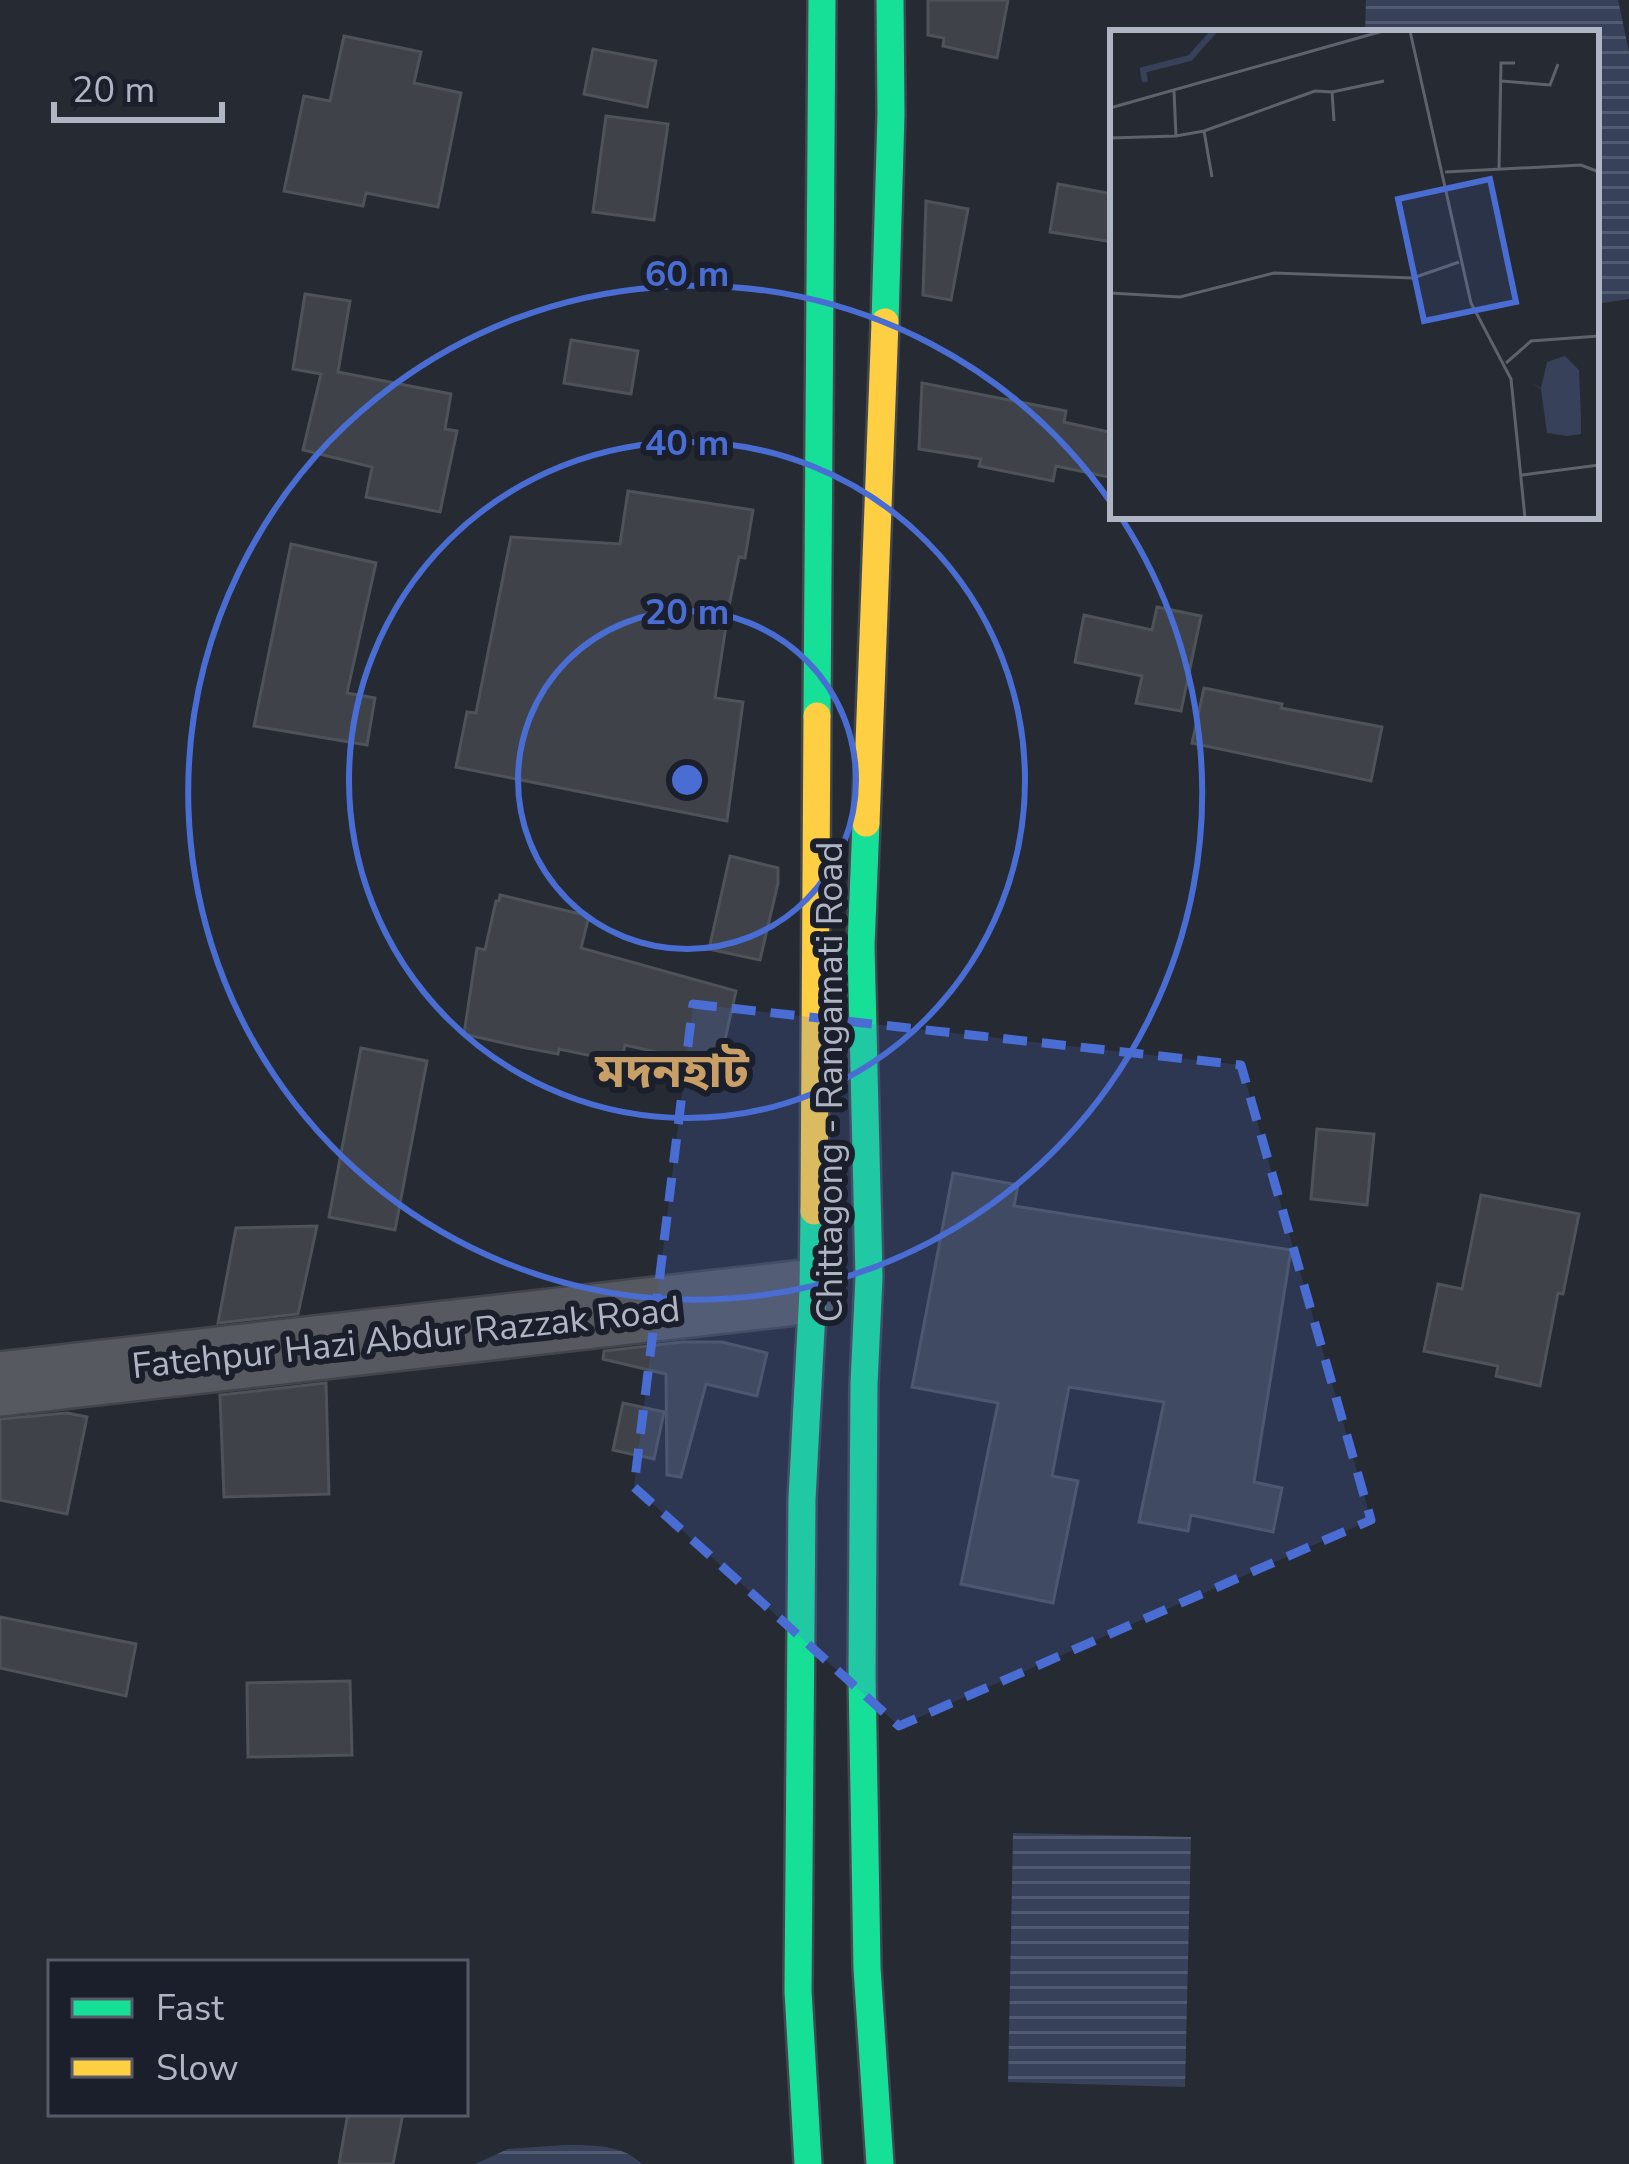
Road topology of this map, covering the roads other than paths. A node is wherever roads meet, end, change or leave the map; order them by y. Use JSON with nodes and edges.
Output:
{"nodes":[{"id":1,"x":822,"y":0,"type":"edge"},
{"id":2,"x":890,"y":0,"type":"edge"},
{"id":3,"x":813,"y":1292,"type":"junction"},
{"id":4,"x":0,"y":1384,"type":"edge"},
{"id":5,"x":808,"y":2164,"type":"edge"},
{"id":6,"x":880,"y":2164,"type":"edge"}],
"edges":[{"from":1,"to":3,"type":"highway","name":"Chittagong - Rangamati Road"},
{"from":2,"to":6,"type":"highway","name":"Chittagong - Rangamati Road"},
{"from":3,"to":4,"type":"street","name":"Fatehpur Hazi Abdur Razzak Road"},
{"from":3,"to":5,"type":"highway","name":"Chittagong - Rangamati Road"}]}
